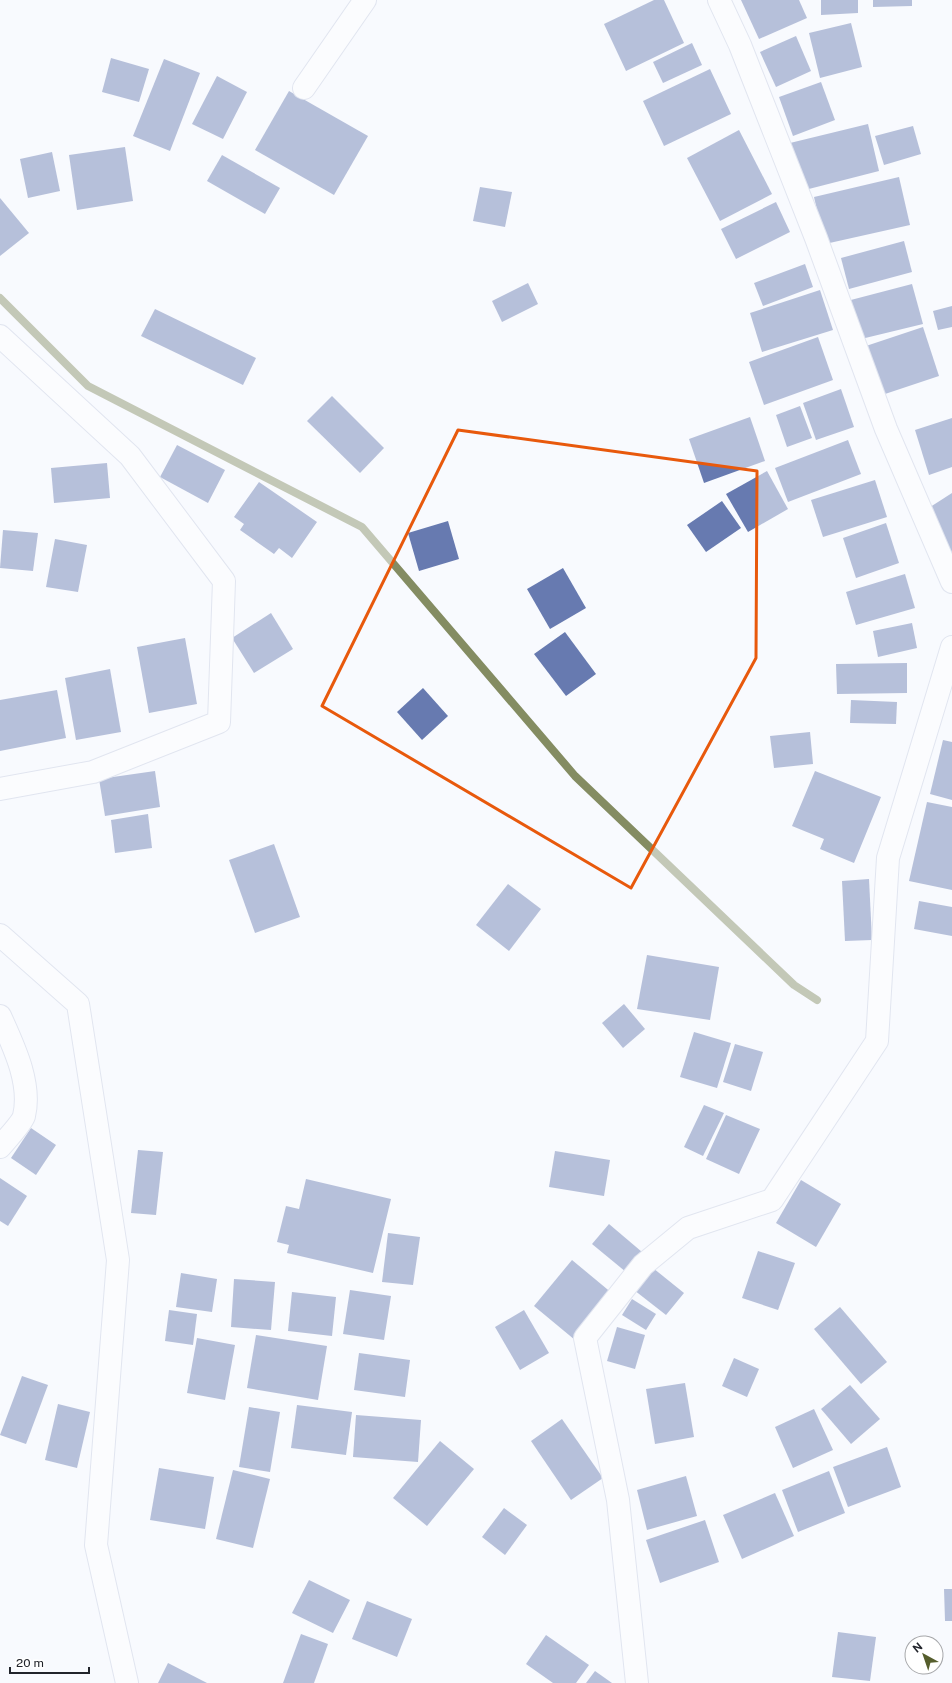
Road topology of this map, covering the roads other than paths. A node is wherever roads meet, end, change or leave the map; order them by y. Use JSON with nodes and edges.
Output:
{"nodes":[{"id":1,"x":365,"y":0,"type":"edge"},
{"id":2,"x":719,"y":0,"type":"edge"},
{"id":3,"x":304,"y":88,"type":"dead end"},
{"id":4,"x":0,"y":336,"type":"edge"},
{"id":5,"x":952,"y":582,"type":"edge"},
{"id":6,"x":952,"y":647,"type":"edge"},
{"id":7,"x":0,"y":789,"type":"edge"},
{"id":8,"x":0,"y":935,"type":"edge"},
{"id":9,"x":0,"y":1016,"type":"edge"},
{"id":10,"x":0,"y":1147,"type":"edge"},
{"id":11,"x":127,"y":1683,"type":"edge"},
{"id":12,"x":637,"y":1683,"type":"edge"}],
"edges":[{"from":1,"to":3,"type":"street"},
{"from":2,"to":5,"type":"street"},
{"from":4,"to":7,"type":"street"},
{"from":6,"to":12,"type":"street"},
{"from":8,"to":11,"type":"street"},
{"from":9,"to":10,"type":"street"}]}
